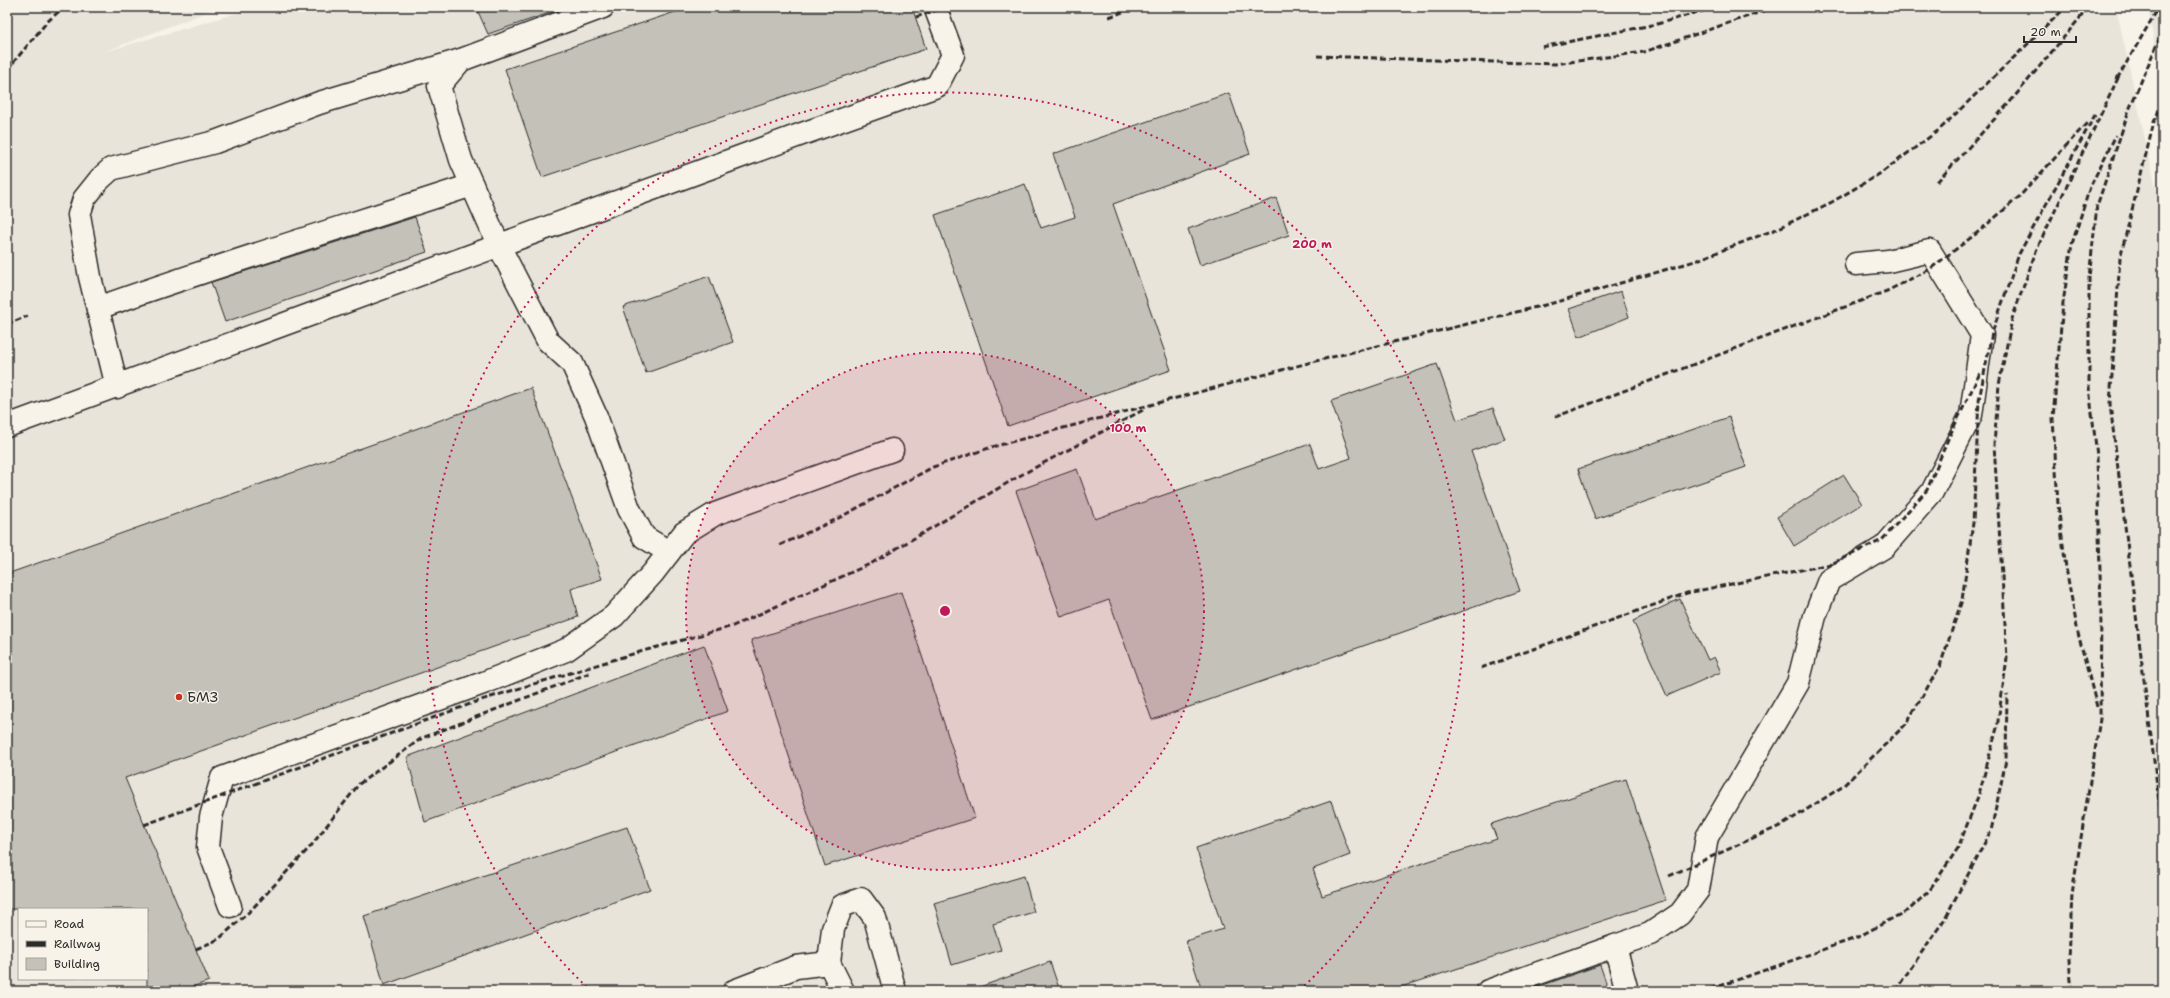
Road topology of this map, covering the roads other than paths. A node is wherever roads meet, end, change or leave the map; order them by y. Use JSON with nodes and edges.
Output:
{"nodes":[{"id":1,"x":603,"y":7,"type":"edge"},
{"id":2,"x":935,"y":7,"type":"edge"},
{"id":3,"x":461,"y":60,"type":"junction"},
{"id":4,"x":472,"y":185,"type":"junction"},
{"id":5,"x":499,"y":246,"type":"junction"},
{"id":6,"x":1856,"y":264,"type":"dead end"},
{"id":7,"x":98,"y":308,"type":"junction"},
{"id":8,"x":117,"y":387,"type":"junction"},
{"id":9,"x":7,"y":426,"type":"edge"},
{"id":10,"x":892,"y":450,"type":"dead end"},
{"id":11,"x":669,"y":552,"type":"junction"},
{"id":12,"x":230,"y":906,"type":"dead end"},
{"id":13,"x":1615,"y":946,"type":"junction"},
{"id":14,"x":829,"y":963,"type":"junction"},
{"id":15,"x":734,"y":991,"type":"edge"},
{"id":16,"x":843,"y":991,"type":"edge"},
{"id":17,"x":896,"y":991,"type":"edge"},
{"id":18,"x":1488,"y":991,"type":"edge"},
{"id":19,"x":1627,"y":991,"type":"edge"}],
"edges":[{"from":1,"to":3,"type":"street"},
{"from":2,"to":5,"type":"street"},
{"from":3,"to":4,"type":"street"},
{"from":3,"to":7,"type":"street"},
{"from":4,"to":5,"type":"street"},
{"from":4,"to":7,"type":"street"},
{"from":5,"to":8,"type":"street"},
{"from":5,"to":11,"type":"street"},
{"from":6,"to":13,"type":"street"},
{"from":7,"to":8,"type":"street"},
{"from":8,"to":9,"type":"street"},
{"from":10,"to":11,"type":"street"},
{"from":11,"to":12,"type":"street"},
{"from":13,"to":18,"type":"street"},
{"from":13,"to":19,"type":"street"},
{"from":14,"to":15,"type":"street"},
{"from":14,"to":16,"type":"street"},
{"from":14,"to":17,"type":"street"}]}
